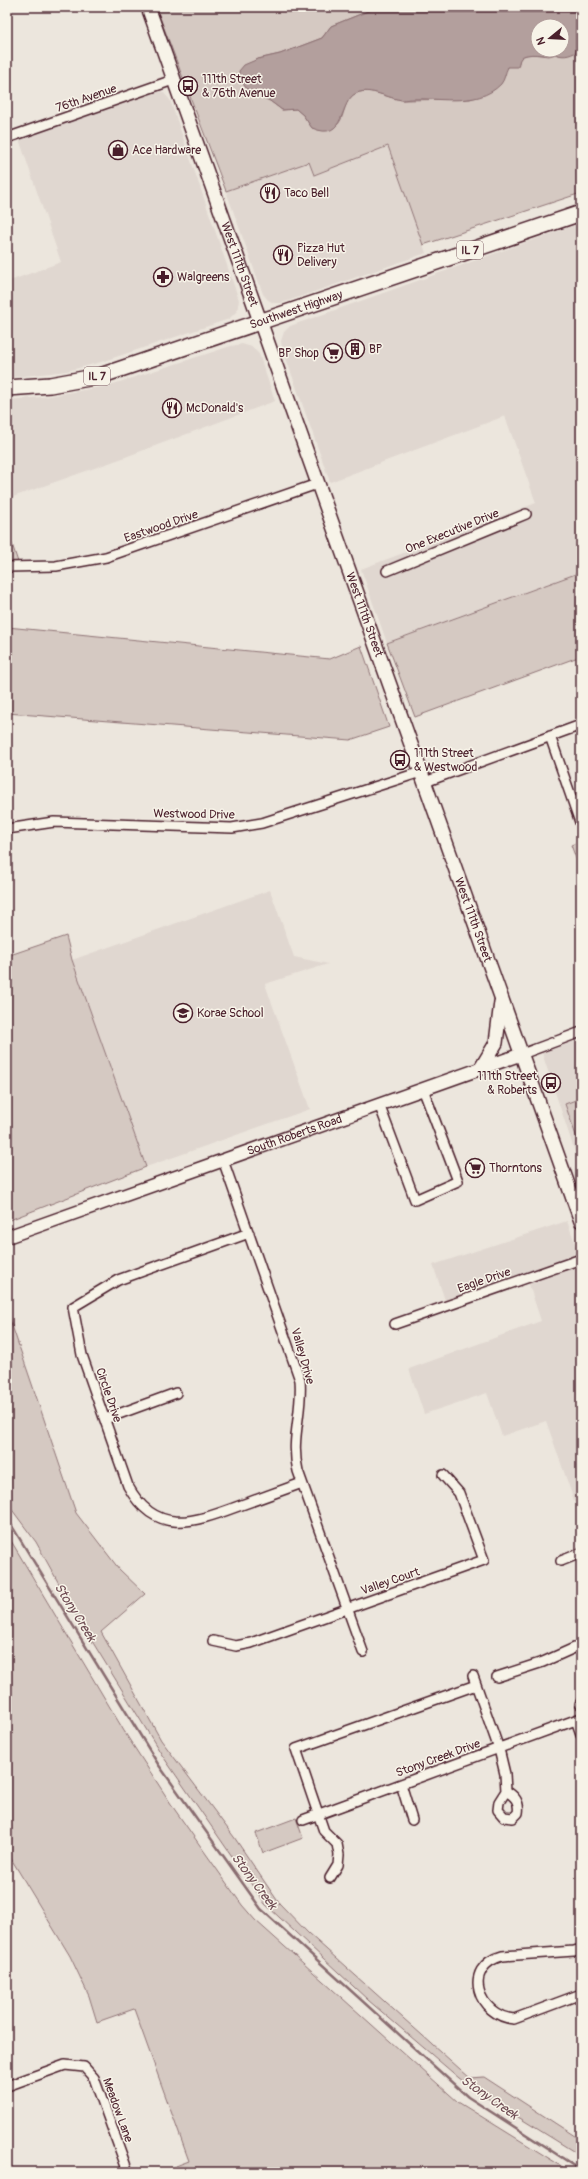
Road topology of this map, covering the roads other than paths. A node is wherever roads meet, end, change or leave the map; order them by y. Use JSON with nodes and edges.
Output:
{"nodes":[{"id":1,"x":148,"y":7,"type":"edge"},
{"id":2,"x":173,"y":80,"type":"junction"},
{"id":3,"x":7,"y":138,"type":"edge"},
{"id":4,"x":581,"y":212,"type":"edge"},
{"id":5,"x":260,"y":322,"type":"junction"},
{"id":6,"x":7,"y":388,"type":"edge"},
{"id":7,"x":317,"y":484,"type":"junction"},
{"id":8,"x":526,"y":514,"type":"dead end"},
{"id":9,"x":7,"y":567,"type":"edge"},
{"id":10,"x":387,"y":571,"type":"dead end"},
{"id":11,"x":581,"y":725,"type":"edge"},
{"id":12,"x":550,"y":736,"type":"junction"},
{"id":13,"x":423,"y":777,"type":"junction"},
{"id":14,"x":581,"y":825,"type":"edge"},
{"id":15,"x":7,"y":829,"type":"edge"},
{"id":16,"x":502,"y":998,"type":"junction"},
{"id":17,"x":581,"y":1032,"type":"edge"},
{"id":18,"x":522,"y":1054,"type":"junction"},
{"id":19,"x":481,"y":1068,"type":"junction"},
{"id":20,"x":423,"y":1089,"type":"junction"},
{"id":21,"x":379,"y":1104,"type":"junction"},
{"id":22,"x":223,"y":1160,"type":"junction"},
{"id":23,"x":581,"y":1221,"type":"edge"},
{"id":24,"x":249,"y":1233,"type":"junction"},
{"id":25,"x":7,"y":1237,"type":"edge"},
{"id":26,"x":581,"y":1259,"type":"edge"},
{"id":27,"x":395,"y":1324,"type":"dead end"},
{"id":28,"x":176,"y":1393,"type":"dead end"},
{"id":29,"x":105,"y":1419,"type":"junction"},
{"id":30,"x":443,"y":1476,"type":"dead end"},
{"id":31,"x":302,"y":1483,"type":"junction"},
{"id":32,"x":581,"y":1553,"type":"edge"},
{"id":33,"x":561,"y":1561,"type":"dead end"},
{"id":34,"x":347,"y":1608,"type":"junction"},
{"id":35,"x":213,"y":1641,"type":"dead end"},
{"id":36,"x":581,"y":1645,"type":"edge"},
{"id":37,"x":364,"y":1652,"type":"dead end"},
{"id":38,"x":497,"y":1678,"type":"dead end"},
{"id":39,"x":578,"y":1719,"type":"edge"},
{"id":40,"x":581,"y":1734,"type":"edge"},
{"id":41,"x":499,"y":1749,"type":"junction"},
{"id":42,"x":401,"y":1784,"type":"junction"},
{"id":43,"x":506,"y":1791,"type":"dead end"},
{"id":44,"x":320,"y":1813,"type":"junction"},
{"id":45,"x":303,"y":1820,"type":"dead end"},
{"id":46,"x":412,"y":1820,"type":"dead end"},
{"id":47,"x":330,"y":1878,"type":"dead end"},
{"id":48,"x":581,"y":1949,"type":"edge"},
{"id":49,"x":581,"y":1994,"type":"edge"},
{"id":50,"x":7,"y":2086,"type":"edge"},
{"id":51,"x":128,"y":2172,"type":"edge"}],
"edges":[{"from":1,"to":2,"type":"main road","name":"West 111th Street"},
{"from":2,"to":3,"type":"street","name":"76th Avenue"},
{"from":2,"to":5,"type":"main road","name":"West 111th Street"},
{"from":4,"to":5,"type":"main road","name":"Southwest Highway","number":"IL 7"},
{"from":5,"to":6,"type":"main road","name":"Southwest Highway","number":"IL 7"},
{"from":5,"to":7,"type":"main road","name":"West 111th Street"},
{"from":7,"to":9,"type":"street","name":"Eastwood Drive"},
{"from":7,"to":13,"type":"main road","name":"West 111th Street"},
{"from":8,"to":10,"type":"street","name":"One Executive Drive"},
{"from":11,"to":12,"type":"street","name":"Westwood Drive"},
{"from":12,"to":13,"type":"street","name":"Westwood Drive"},
{"from":12,"to":14,"type":"street"},
{"from":13,"to":15,"type":"street","name":"Westwood Drive"},
{"from":13,"to":16,"type":"main road","name":"West 111th Street"},
{"from":16,"to":18,"type":"main road","name":"West 111th Street"},
{"from":16,"to":19,"type":"main road"},
{"from":17,"to":18,"type":"street","name":"South Roberts Road"},
{"from":18,"to":19,"type":"street","name":"South Roberts Road"},
{"from":18,"to":23,"type":"main road","name":"West 111th Street"},
{"from":19,"to":20,"type":"street","name":"South Roberts Road"},
{"from":20,"to":21,"type":"street","name":"South Roberts Road"},
{"from":20,"to":21,"type":"street"},
{"from":21,"to":22,"type":"street","name":"South Roberts Road"},
{"from":22,"to":24,"type":"street","name":"Valley Drive"},
{"from":22,"to":25,"type":"street","name":"South Roberts Road"},
{"from":24,"to":29,"type":"street","name":"Circle Drive"},
{"from":24,"to":31,"type":"street","name":"Valley Drive"},
{"from":26,"to":27,"type":"street","name":"Eagle Drive"},
{"from":28,"to":29,"type":"street"},
{"from":29,"to":31,"type":"street","name":"Circle Drive"},
{"from":30,"to":34,"type":"street","name":"Valley Court"},
{"from":31,"to":34,"type":"street","name":"Valley Drive"},
{"from":32,"to":33,"type":"street"},
{"from":34,"to":35,"type":"street","name":"Valley Court"},
{"from":34,"to":37,"type":"street","name":"Valley Drive"},
{"from":36,"to":38,"type":"street"},
{"from":39,"to":40,"type":"street"},
{"from":39,"to":41,"type":"street","name":"Stony Creek Drive"},
{"from":41,"to":42,"type":"street","name":"Stony Creek Drive"},
{"from":41,"to":43,"type":"street"},
{"from":41,"to":44,"type":"street"},
{"from":42,"to":44,"type":"street","name":"Stony Creek Drive"},
{"from":42,"to":46,"type":"street"},
{"from":44,"to":45,"type":"street","name":"Stony Creek Drive"},
{"from":44,"to":47,"type":"street"},
{"from":48,"to":49,"type":"street"},
{"from":50,"to":51,"type":"street","name":"Meadow Lane"}]}
